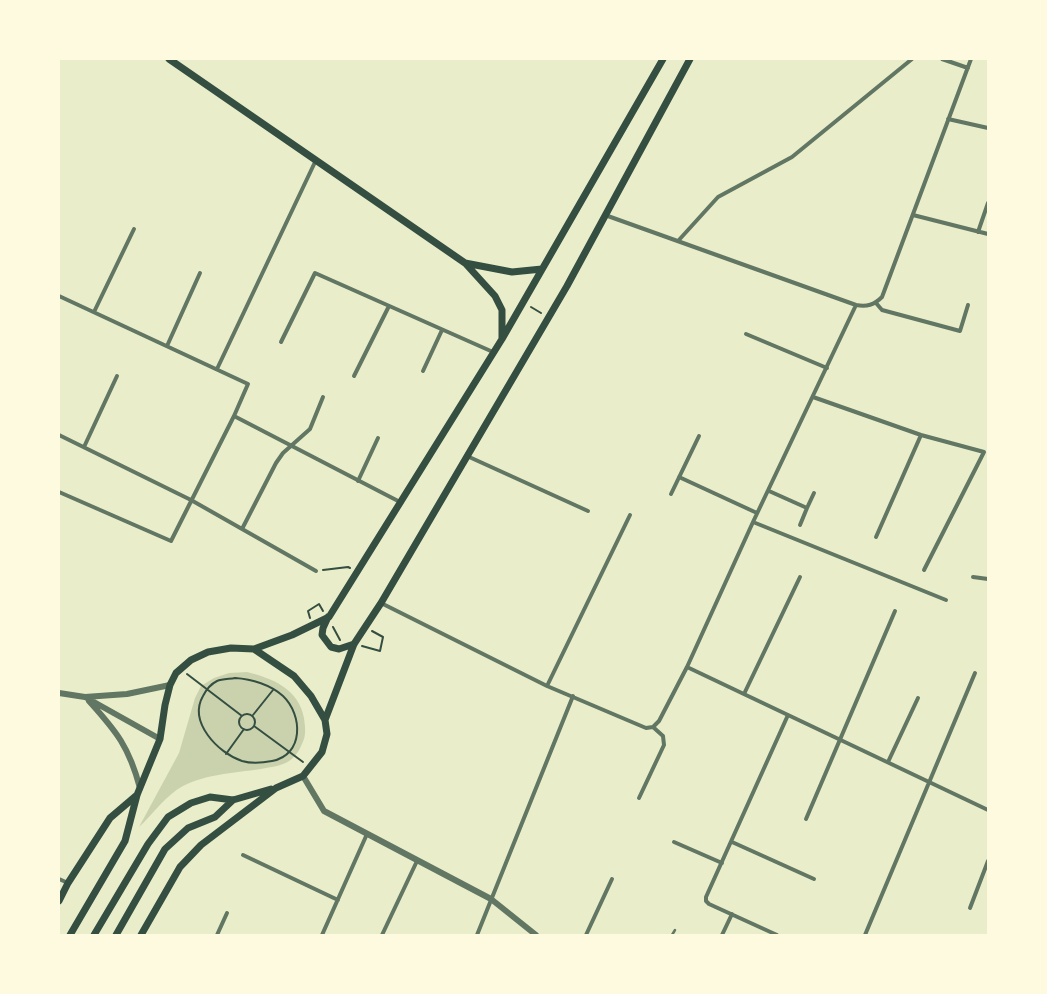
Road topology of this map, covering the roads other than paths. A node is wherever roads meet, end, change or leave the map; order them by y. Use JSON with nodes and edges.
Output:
{"nodes":[{"id":1,"x":169,"y":59,"type":"edge"},
{"id":2,"x":663,"y":59,"type":"edge"},
{"id":3,"x":690,"y":59,"type":"edge"},
{"id":4,"x":912,"y":59,"type":"edge"},
{"id":5,"x":942,"y":59,"type":"edge"},
{"id":6,"x":971,"y":59,"type":"edge"},
{"id":7,"x":968,"y":68,"type":"junction"},
{"id":8,"x":948,"y":119,"type":"junction"},
{"id":9,"x":988,"y":128,"type":"edge"},
{"id":10,"x":316,"y":160,"type":"junction"},
{"id":11,"x":988,"y":203,"type":"edge"},
{"id":12,"x":605,"y":215,"type":"junction"},
{"id":13,"x":913,"y":215,"type":"junction"},
{"id":14,"x":134,"y":229,"type":"dead end"},
{"id":15,"x":978,"y":232,"type":"junction"},
{"id":16,"x":988,"y":234,"type":"edge"},
{"id":17,"x":678,"y":241,"type":"junction"},
{"id":18,"x":465,"y":263,"type":"junction"},
{"id":19,"x":542,"y":269,"type":"junction"},
{"id":20,"x":200,"y":273,"type":"dead end"},
{"id":21,"x":59,"y":296,"type":"edge"},
{"id":22,"x":876,"y":303,"type":"junction"},
{"id":23,"x":856,"y":305,"type":"junction"},
{"id":24,"x":968,"y":305,"type":"dead end"},
{"id":25,"x":389,"y":306,"type":"junction"},
{"id":26,"x":94,"y":312,"type":"junction"},
{"id":27,"x":442,"y":330,"type":"junction"},
{"id":28,"x":746,"y":334,"type":"dead end"},
{"id":29,"x":502,"y":338,"type":"junction"},
{"id":30,"x":281,"y":342,"type":"dead end"},
{"id":31,"x":167,"y":346,"type":"junction"},
{"id":32,"x":493,"y":352,"type":"junction"},
{"id":33,"x":827,"y":368,"type":"junction"},
{"id":34,"x":217,"y":370,"type":"junction"},
{"id":35,"x":423,"y":371,"type":"dead end"},
{"id":36,"x":117,"y":376,"type":"dead end"},
{"id":37,"x":354,"y":376,"type":"dead end"},
{"id":38,"x":813,"y":396,"type":"junction"},
{"id":39,"x":323,"y":397,"type":"dead end"},
{"id":40,"x":234,"y":416,"type":"junction"},
{"id":41,"x":59,"y":435,"type":"edge"},
{"id":42,"x":921,"y":435,"type":"junction"},
{"id":43,"x":699,"y":436,"type":"dead end"},
{"id":44,"x":378,"y":438,"type":"dead end"},
{"id":45,"x":291,"y":446,"type":"junction"},
{"id":46,"x":84,"y":447,"type":"junction"},
{"id":47,"x":467,"y":456,"type":"junction"},
{"id":48,"x":679,"y":477,"type":"junction"},
{"id":49,"x":358,"y":481,"type":"junction"},
{"id":50,"x":769,"y":491,"type":"junction"},
{"id":51,"x":59,"y":492,"type":"edge"},
{"id":52,"x":814,"y":493,"type":"dead end"},
{"id":53,"x":671,"y":494,"type":"dead end"},
{"id":54,"x":191,"y":500,"type":"junction"},
{"id":55,"x":400,"y":502,"type":"junction"},
{"id":56,"x":807,"y":508,"type":"junction"},
{"id":57,"x":588,"y":511,"type":"dead end"},
{"id":58,"x":757,"y":513,"type":"junction"},
{"id":59,"x":630,"y":514,"type":"dead end"},
{"id":60,"x":753,"y":522,"type":"junction"},
{"id":61,"x":800,"y":525,"type":"dead end"},
{"id":62,"x":242,"y":529,"type":"junction"},
{"id":63,"x":876,"y":537,"type":"dead end"},
{"id":64,"x":924,"y":570,"type":"dead end"},
{"id":65,"x":316,"y":571,"type":"road end"},
{"id":66,"x":973,"y":577,"type":"dead end"},
{"id":67,"x":800,"y":578,"type":"dead end"},
{"id":68,"x":988,"y":579,"type":"edge"},
{"id":69,"x":946,"y":600,"type":"dead end"},
{"id":70,"x":381,"y":603,"type":"junction"},
{"id":71,"x":895,"y":611,"type":"dead end"},
{"id":72,"x":328,"y":619,"type":"junction"},
{"id":73,"x":355,"y":645,"type":"junction"},
{"id":74,"x":254,"y":649,"type":"junction"},
{"id":75,"x":687,"y":667,"type":"junction"},
{"id":76,"x":975,"y":673,"type":"dead end"},
{"id":77,"x":170,"y":685,"type":"junction"},
{"id":78,"x":547,"y":686,"type":"junction"},
{"id":79,"x":59,"y":693,"type":"edge"},
{"id":80,"x":744,"y":694,"type":"junction"},
{"id":81,"x":573,"y":696,"type":"junction"},
{"id":82,"x":85,"y":697,"type":"junction"},
{"id":83,"x":918,"y":698,"type":"dead end"},
{"id":84,"x":788,"y":715,"type":"junction"},
{"id":85,"x":325,"y":720,"type":"junction"},
{"id":86,"x":653,"y":727,"type":"junction"},
{"id":87,"x":160,"y":739,"type":"junction"},
{"id":88,"x":839,"y":739,"type":"junction"},
{"id":89,"x":888,"y":762,"type":"junction"},
{"id":90,"x":303,"y":776,"type":"junction"},
{"id":91,"x":928,"y":781,"type":"junction"},
{"id":92,"x":276,"y":788,"type":"junction"},
{"id":93,"x":139,"y":791,"type":"junction"},
{"id":94,"x":639,"y":798,"type":"dead end"},
{"id":95,"x":233,"y":800,"type":"junction"},
{"id":96,"x":988,"y":810,"type":"edge"},
{"id":97,"x":806,"y":819,"type":"dead end"},
{"id":98,"x":367,"y":834,"type":"junction"},
{"id":99,"x":674,"y":842,"type":"dead end"},
{"id":100,"x":732,"y":842,"type":"junction"},
{"id":101,"x":243,"y":855,"type":"dead end"},
{"id":102,"x":417,"y":860,"type":"junction"},
{"id":103,"x":988,"y":861,"type":"edge"},
{"id":104,"x":722,"y":863,"type":"junction"},
{"id":105,"x":59,"y":878,"type":"edge"},
{"id":106,"x":814,"y":879,"type":"dead end"},
{"id":107,"x":612,"y":880,"type":"dead end"},
{"id":108,"x":68,"y":883,"type":"junction"},
{"id":109,"x":491,"y":899,"type":"junction"},
{"id":110,"x":338,"y":900,"type":"junction"},
{"id":111,"x":59,"y":901,"type":"edge"},
{"id":112,"x":970,"y":908,"type":"dead end"},
{"id":113,"x":227,"y":913,"type":"dead end"},
{"id":114,"x":732,"y":914,"type":"junction"},
{"id":115,"x":675,"y":930,"type":"dead end"},
{"id":116,"x":70,"y":935,"type":"edge"},
{"id":117,"x":94,"y":935,"type":"edge"},
{"id":118,"x":116,"y":935,"type":"edge"},
{"id":119,"x":141,"y":935,"type":"edge"},
{"id":120,"x":217,"y":935,"type":"edge"},
{"id":121,"x":322,"y":935,"type":"edge"},
{"id":122,"x":382,"y":935,"type":"edge"},
{"id":123,"x":477,"y":935,"type":"edge"},
{"id":124,"x":536,"y":935,"type":"edge"},
{"id":125,"x":586,"y":935,"type":"edge"},
{"id":126,"x":672,"y":935,"type":"edge"},
{"id":127,"x":722,"y":935,"type":"edge"},
{"id":128,"x":777,"y":935,"type":"edge"},
{"id":129,"x":865,"y":935,"type":"edge"}],
"edges":[{"from":1,"to":10,"type":"main road"},
{"from":2,"to":19,"type":"main road"},
{"from":3,"to":12,"type":"main road"},
{"from":4,"to":17,"type":"street"},
{"from":5,"to":7,"type":"street"},
{"from":6,"to":7,"type":"street"},
{"from":7,"to":8,"type":"street"},
{"from":8,"to":9,"type":"street"},
{"from":8,"to":13,"type":"street"},
{"from":10,"to":18,"type":"main road"},
{"from":10,"to":34,"type":"street"},
{"from":11,"to":15,"type":"street"},
{"from":12,"to":17,"type":"street"},
{"from":12,"to":47,"type":"main road"},
{"from":13,"to":15,"type":"street"},
{"from":13,"to":22,"type":"street"},
{"from":14,"to":26,"type":"street"},
{"from":15,"to":16,"type":"street"},
{"from":17,"to":23,"type":"street"},
{"from":18,"to":19,"type":"main road"},
{"from":18,"to":29,"type":"main road"},
{"from":19,"to":29,"type":"main road"},
{"from":20,"to":31,"type":"street"},
{"from":21,"to":26,"type":"street"},
{"from":22,"to":23,"type":"street"},
{"from":22,"to":24,"type":"street"},
{"from":23,"to":33,"type":"street"},
{"from":25,"to":27,"type":"street"},
{"from":25,"to":30,"type":"street"},
{"from":25,"to":37,"type":"street"},
{"from":26,"to":31,"type":"street"},
{"from":27,"to":32,"type":"street"},
{"from":27,"to":35,"type":"street"},
{"from":28,"to":33,"type":"street"},
{"from":29,"to":32,"type":"main road"},
{"from":31,"to":34,"type":"street"},
{"from":32,"to":55,"type":"main road"},
{"from":33,"to":38,"type":"street"},
{"from":34,"to":40,"type":"street"},
{"from":36,"to":46,"type":"street"},
{"from":38,"to":42,"type":"street"},
{"from":38,"to":50,"type":"street"},
{"from":39,"to":45,"type":"street"},
{"from":40,"to":45,"type":"street"},
{"from":40,"to":54,"type":"street"},
{"from":41,"to":46,"type":"street"},
{"from":42,"to":63,"type":"street"},
{"from":42,"to":64,"type":"street"},
{"from":43,"to":48,"type":"street"},
{"from":44,"to":49,"type":"street"},
{"from":45,"to":49,"type":"street"},
{"from":45,"to":62,"type":"street"},
{"from":46,"to":54,"type":"street"},
{"from":47,"to":57,"type":"street"},
{"from":47,"to":70,"type":"main road"},
{"from":48,"to":53,"type":"street"},
{"from":48,"to":58,"type":"street"},
{"from":49,"to":55,"type":"street"},
{"from":50,"to":56,"type":"street"},
{"from":50,"to":58,"type":"street"},
{"from":51,"to":54,"type":"street"},
{"from":52,"to":56,"type":"street"},
{"from":54,"to":62,"type":"street"},
{"from":55,"to":72,"type":"main road"},
{"from":56,"to":61,"type":"street"},
{"from":58,"to":60,"type":"street"},
{"from":59,"to":78,"type":"street"},
{"from":60,"to":69,"type":"street"},
{"from":60,"to":75,"type":"street"},
{"from":62,"to":65,"type":"street"},
{"from":66,"to":68,"type":"street"},
{"from":67,"to":80,"type":"street"},
{"from":70,"to":73,"type":"main road"},
{"from":70,"to":78,"type":"street"},
{"from":71,"to":88,"type":"street"},
{"from":72,"to":73,"type":"main road"},
{"from":72,"to":74,"type":"main road"},
{"from":73,"to":85,"type":"main road"},
{"from":74,"to":77,"type":"main road"},
{"from":74,"to":85,"type":"main road"},
{"from":75,"to":80,"type":"street"},
{"from":75,"to":86,"type":"street"},
{"from":76,"to":91,"type":"street"},
{"from":77,"to":82,"type":"street"},
{"from":77,"to":87,"type":"main road"},
{"from":78,"to":81,"type":"street"},
{"from":79,"to":82,"type":"street"},
{"from":80,"to":84,"type":"street"},
{"from":81,"to":86,"type":"street"},
{"from":81,"to":109,"type":"street"},
{"from":82,"to":87,"type":"street"},
{"from":82,"to":93,"type":"street"},
{"from":83,"to":89,"type":"street"},
{"from":84,"to":88,"type":"street"},
{"from":84,"to":100,"type":"street"},
{"from":85,"to":90,"type":"main road"},
{"from":86,"to":94,"type":"street"},
{"from":87,"to":93,"type":"main road"},
{"from":88,"to":89,"type":"street"},
{"from":88,"to":97,"type":"street"},
{"from":89,"to":91,"type":"street"},
{"from":90,"to":92,"type":"main road"},
{"from":90,"to":98,"type":"street"},
{"from":91,"to":96,"type":"street"},
{"from":91,"to":129,"type":"street"},
{"from":92,"to":95,"type":"main road"},
{"from":92,"to":119,"type":"main road"},
{"from":93,"to":108,"type":"main road"},
{"from":93,"to":116,"type":"main road"},
{"from":95,"to":117,"type":"main road"},
{"from":95,"to":118,"type":"main road"},
{"from":98,"to":102,"type":"street"},
{"from":98,"to":110,"type":"street"},
{"from":99,"to":104,"type":"street"},
{"from":100,"to":104,"type":"street"},
{"from":100,"to":106,"type":"street"},
{"from":101,"to":110,"type":"street"},
{"from":102,"to":109,"type":"street"},
{"from":102,"to":122,"type":"street"},
{"from":103,"to":112,"type":"street"},
{"from":104,"to":114,"type":"street"},
{"from":105,"to":108,"type":"street"},
{"from":107,"to":125,"type":"street"},
{"from":108,"to":111,"type":"main road"},
{"from":109,"to":123,"type":"street"},
{"from":109,"to":124,"type":"street"},
{"from":110,"to":121,"type":"street"},
{"from":113,"to":120,"type":"street"},
{"from":114,"to":127,"type":"street"},
{"from":114,"to":128,"type":"street"},
{"from":115,"to":126,"type":"lane"}]}
